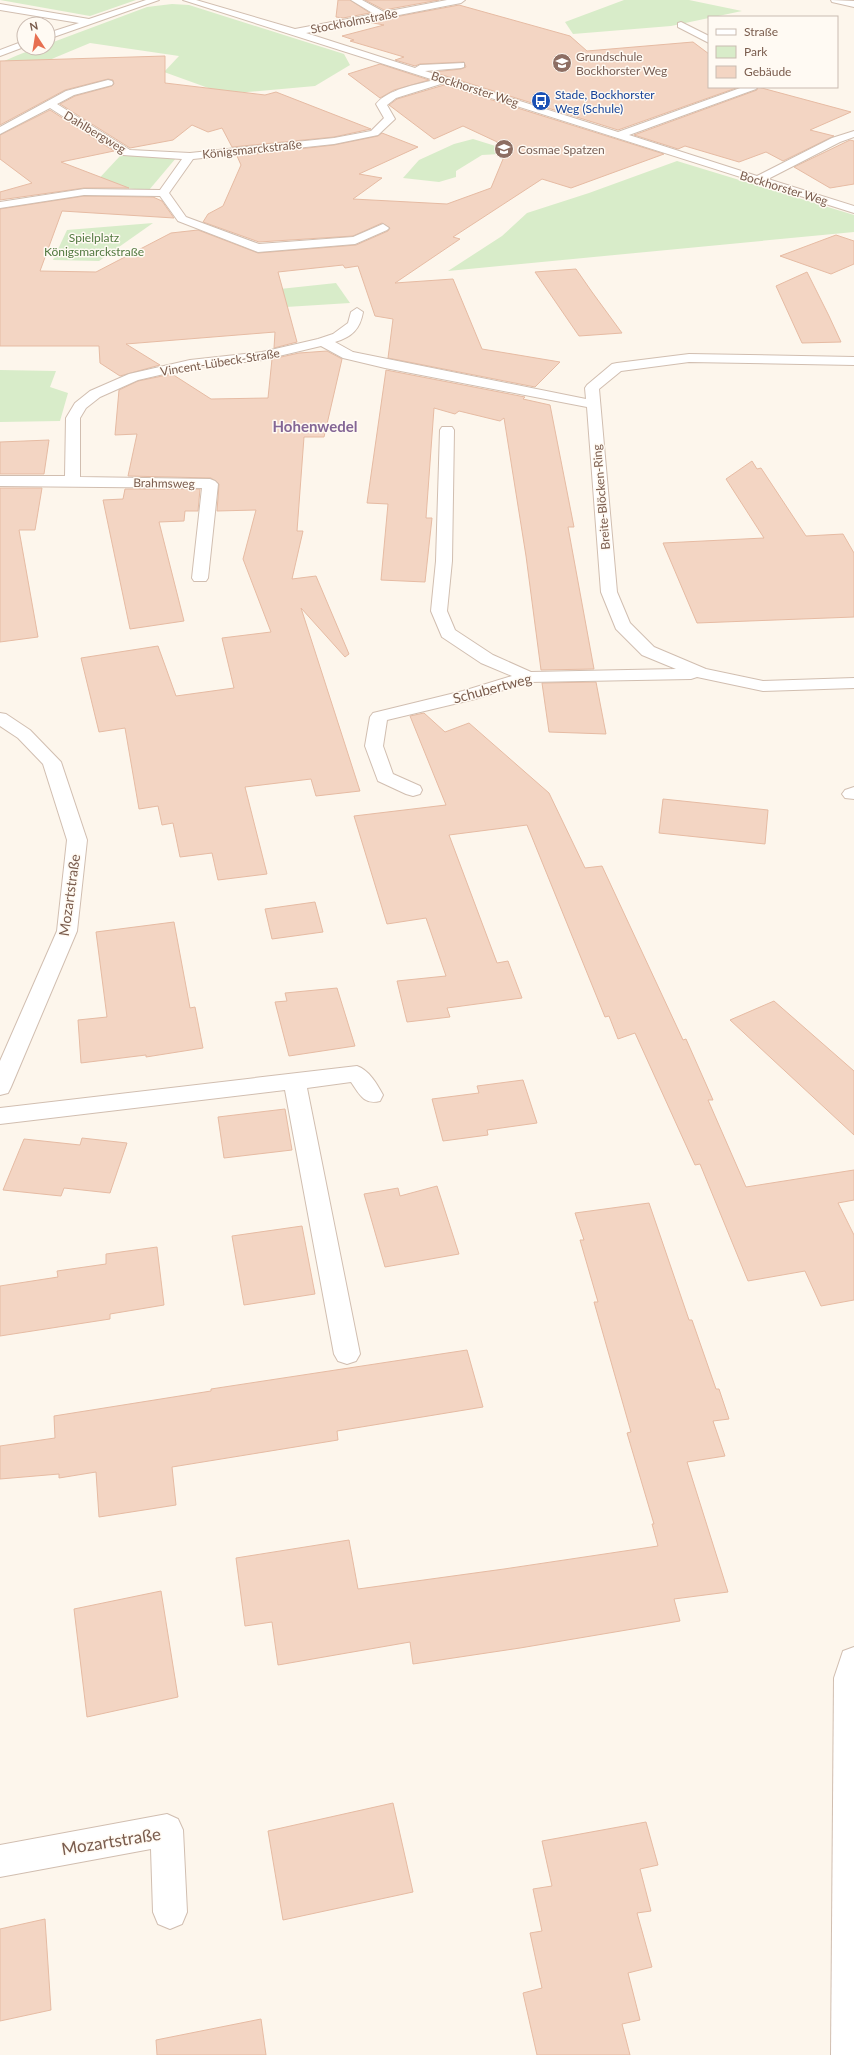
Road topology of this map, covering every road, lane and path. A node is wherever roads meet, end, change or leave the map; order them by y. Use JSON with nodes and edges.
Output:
{"nodes":[{"id":1,"x":155,"y":0,"type":"edge"},
{"id":2,"x":187,"y":0,"type":"edge"},
{"id":3,"x":355,"y":0,"type":"edge"},
{"id":4,"x":461,"y":0,"type":"edge"},
{"id":5,"x":835,"y":0,"type":"edge"},
{"id":6,"x":854,"y":4,"type":"edge"},
{"id":7,"x":0,"y":7,"type":"edge"},
{"id":8,"x":382,"y":15,"type":"junction"},
{"id":9,"x":89,"y":21,"type":"junction"},
{"id":10,"x":681,"y":24,"type":"dead end"},
{"id":11,"x":295,"y":32,"type":"junction"},
{"id":12,"x":56,"y":33,"type":"edge"},
{"id":13,"x":708,"y":39,"type":"edge"},
{"id":14,"x":16,"y":47,"type":"edge"},
{"id":15,"x":0,"y":52,"type":"edge"},
{"id":16,"x":461,"y":65,"type":"dead end"},
{"id":17,"x":409,"y":69,"type":"junction"},
{"id":18,"x":444,"y":80,"type":"junction"},
{"id":19,"x":108,"y":83,"type":"dead end"},
{"id":20,"x":749,"y":88,"type":"edge"},
{"id":21,"x":50,"y":104,"type":"junction"},
{"id":22,"x":0,"y":131,"type":"edge"},
{"id":23,"x":854,"y":134,"type":"edge"},
{"id":24,"x":619,"y":135,"type":"junction"},
{"id":25,"x":190,"y":156,"type":"junction"},
{"id":26,"x":757,"y":180,"type":"junction"},
{"id":27,"x":163,"y":193,"type":"junction"},
{"id":28,"x":0,"y":205,"type":"edge"},
{"id":29,"x":854,"y":210,"type":"edge"},
{"id":30,"x":383,"y":228,"type":"dead end"},
{"id":31,"x":357,"y":312,"type":"dead end"},
{"id":32,"x":322,"y":342,"type":"junction"},
{"id":33,"x":854,"y":361,"type":"edge"},
{"id":34,"x":592,"y":404,"type":"junction"},
{"id":35,"x":448,"y":430,"type":"dead end"},
{"id":36,"x":0,"y":481,"type":"edge"},
{"id":37,"x":72,"y":481,"type":"junction"},
{"id":38,"x":200,"y":578,"type":"dead end"},
{"id":39,"x":701,"y":673,"type":"junction"},
{"id":40,"x":528,"y":677,"type":"junction"},
{"id":41,"x":854,"y":683,"type":"edge"},
{"id":42,"x":0,"y":718,"type":"edge"},
{"id":43,"x":413,"y":790,"type":"dead end"},
{"id":44,"x":294,"y":1080,"type":"junction"},
{"id":45,"x":0,"y":1087,"type":"edge"},
{"id":46,"x":372,"y":1095,"type":"dead end"},
{"id":47,"x":0,"y":1116,"type":"edge"},
{"id":48,"x":347,"y":1354,"type":"dead end"},
{"id":49,"x":854,"y":1661,"type":"edge"},
{"id":50,"x":0,"y":1861,"type":"edge"},
{"id":51,"x":170,"y":1912,"type":"dead end"},
{"id":52,"x":849,"y":2055,"type":"edge"}],
"edges":[{"from":1,"to":9,"type":"street"},
{"from":2,"to":11,"type":"street","name":"Bockhorster Weg"},
{"from":3,"to":8,"type":"street"},
{"from":4,"to":8,"type":"street","name":"Stockholmstraße"},
{"from":5,"to":6,"type":"street"},
{"from":7,"to":9,"type":"street"},
{"from":8,"to":11,"type":"street","name":"Stockholmstraße"},
{"from":9,"to":12,"type":"street"},
{"from":10,"to":13,"type":"street"},
{"from":11,"to":17,"type":"street","name":"Bockhorster Weg"},
{"from":14,"to":15,"type":"street"},
{"from":16,"to":17,"type":"street"},
{"from":17,"to":18,"type":"street","name":"Bockhorster Weg"},
{"from":18,"to":24,"type":"street","name":"Bockhorster Weg"},
{"from":18,"to":25,"type":"street","name":"Königsmarckstraße"},
{"from":19,"to":21,"type":"street","name":"Dahlbergweg"},
{"from":20,"to":24,"type":"street"},
{"from":21,"to":22,"type":"street","name":"Dahlbergweg"},
{"from":21,"to":25,"type":"street","name":"Dahlbergweg"},
{"from":23,"to":26,"type":"street"},
{"from":24,"to":26,"type":"street","name":"Bockhorster Weg"},
{"from":25,"to":27,"type":"street","name":"Königsmarckstraße"},
{"from":26,"to":29,"type":"street","name":"Bockhorster Weg"},
{"from":27,"to":28,"type":"street"},
{"from":27,"to":30,"type":"street"},
{"from":31,"to":32,"type":"street","name":"Vincent-Lübeck-Straße"},
{"from":32,"to":34,"type":"street"},
{"from":32,"to":37,"type":"street","name":"Vincent-Lübeck-Straße"},
{"from":33,"to":34,"type":"street","name":"Breite-Blöcken-Ring"},
{"from":34,"to":39,"type":"street","name":"Breite-Blöcken-Ring"},
{"from":35,"to":40,"type":"street"},
{"from":36,"to":37,"type":"street"},
{"from":37,"to":38,"type":"street","name":"Brahmsweg"},
{"from":39,"to":40,"type":"street","name":"Schubertweg"},
{"from":39,"to":41,"type":"street","name":"Breite-Blöcken-Ring"},
{"from":40,"to":43,"type":"street","name":"Schubertweg"},
{"from":42,"to":45,"type":"street","name":"Mozartstraße"},
{"from":44,"to":46,"type":"street"},
{"from":44,"to":47,"type":"street"},
{"from":44,"to":48,"type":"street"},
{"from":49,"to":52,"type":"street"},
{"from":50,"to":51,"type":"street","name":"Mozartstraße"}]}
